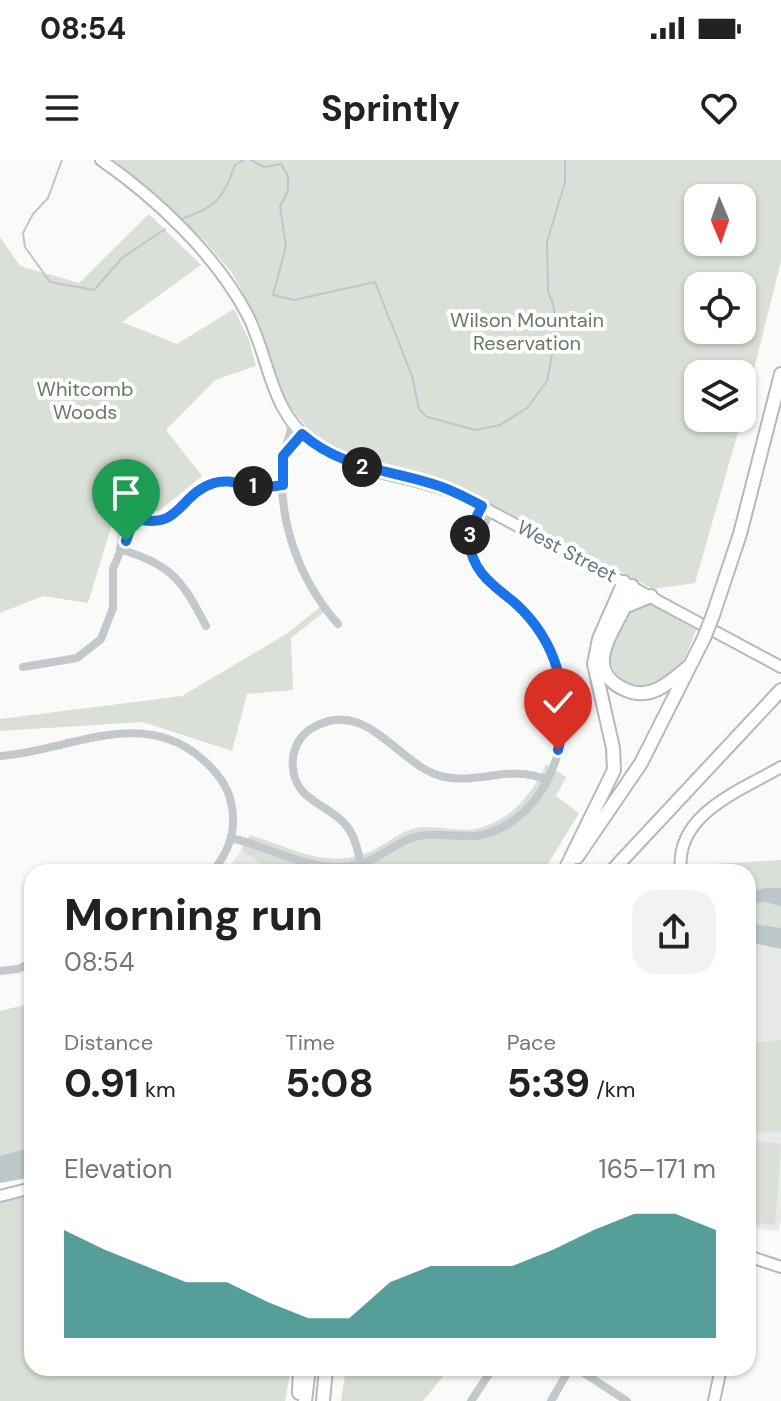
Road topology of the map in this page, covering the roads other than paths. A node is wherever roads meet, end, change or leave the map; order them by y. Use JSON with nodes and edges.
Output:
{"nodes":[{"id":1,"x":101,"y":160,"type":"edge"},
{"id":2,"x":781,"y":374,"type":"edge"},
{"id":3,"x":288,"y":418,"type":"junction"},
{"id":4,"x":302,"y":434,"type":"junction"},
{"id":5,"x":283,"y":456,"type":"junction"},
{"id":6,"x":283,"y":485,"type":"junction"},
{"id":7,"x":486,"y":508,"type":"junction"},
{"id":8,"x":120,"y":549,"type":"junction"},
{"id":9,"x":628,"y":584,"type":"junction"},
{"id":10,"x":651,"y":596,"type":"junction"},
{"id":11,"x":629,"y":605,"type":"junction"},
{"id":12,"x":338,"y":624,"type":"dead end"},
{"id":13,"x":206,"y":626,"type":"dead end"},
{"id":14,"x":693,"y":663,"type":"junction"},
{"id":15,"x":23,"y":667,"type":"dead end"},
{"id":16,"x":781,"y":667,"type":"edge"},
{"id":17,"x":781,"y":690,"type":"edge"},
{"id":18,"x":0,"y":756,"type":"edge"},
{"id":19,"x":781,"y":767,"type":"edge"},
{"id":20,"x":547,"y":780,"type":"junction"},
{"id":21,"x":231,"y":838,"type":"junction"},
{"id":22,"x":361,"y":863,"type":"junction"},
{"id":23,"x":216,"y":864,"type":"edge"},
{"id":24,"x":312,"y":864,"type":"edge"},
{"id":25,"x":347,"y":864,"type":"edge"},
{"id":26,"x":569,"y":864,"type":"edge"},
{"id":27,"x":571,"y":864,"type":"edge"},
{"id":28,"x":618,"y":864,"type":"edge"},
{"id":29,"x":682,"y":864,"type":"edge"},
{"id":30,"x":24,"y":965,"type":"edge"},
{"id":31,"x":0,"y":971,"type":"edge"},
{"id":32,"x":24,"y":1190,"type":"edge"},
{"id":33,"x":0,"y":1196,"type":"edge"},
{"id":34,"x":756,"y":1259,"type":"edge"},
{"id":35,"x":781,"y":1267,"type":"edge"},
{"id":36,"x":300,"y":1376,"type":"edge"},
{"id":37,"x":308,"y":1376,"type":"edge"},
{"id":38,"x":325,"y":1376,"type":"edge"},
{"id":39,"x":488,"y":1376,"type":"edge"},
{"id":40,"x":565,"y":1376,"type":"edge"},
{"id":41,"x":588,"y":1376,"type":"edge"},
{"id":42,"x":719,"y":1376,"type":"edge"},
{"id":43,"x":299,"y":1401,"type":"edge"},
{"id":44,"x":305,"y":1401,"type":"edge"},
{"id":45,"x":323,"y":1401,"type":"edge"},
{"id":46,"x":471,"y":1401,"type":"edge"},
{"id":47,"x":551,"y":1401,"type":"edge"},
{"id":48,"x":627,"y":1401,"type":"edge"},
{"id":49,"x":714,"y":1401,"type":"edge"}],
"edges":[{"from":1,"to":3,"type":"main road","name":"West Street"},
{"from":2,"to":14,"type":"highway","bridge":true},
{"from":3,"to":4,"type":"main road","name":"West Street"},
{"from":3,"to":5,"type":"street"},
{"from":4,"to":5,"type":"street"},
{"from":4,"to":7,"type":"main road","name":"West Street"},
{"from":5,"to":6,"type":"street"},
{"from":6,"to":8,"type":"street"},
{"from":6,"to":12,"type":"street"},
{"from":7,"to":9,"type":"main road","name":"West Street"},
{"from":7,"to":20,"type":"street"},
{"from":8,"to":13,"type":"street"},
{"from":8,"to":15,"type":"street"},
{"from":9,"to":10,"type":"main road","name":"West Street"},
{"from":9,"to":11,"type":"highway"},
{"from":9,"to":26,"type":"highway"},
{"from":10,"to":11,"type":"highway"},
{"from":10,"to":16,"type":"main road","name":"West Street"},
{"from":11,"to":14,"type":"highway"},
{"from":14,"to":27,"type":"highway"},
{"from":17,"to":28,"type":"highway"},
{"from":18,"to":21,"type":"street"},
{"from":19,"to":29,"type":"main road"},
{"from":20,"to":22,"type":"street"},
{"from":20,"to":22,"type":"street"},
{"from":21,"to":23,"type":"street"},
{"from":21,"to":24,"type":"street"},
{"from":22,"to":25,"type":"street"},
{"from":30,"to":31,"type":"street"},
{"from":32,"to":33,"type":"main road"},
{"from":34,"to":35,"type":"main road"},
{"from":36,"to":43,"type":"highway"},
{"from":37,"to":44,"type":"highway"},
{"from":38,"to":45,"type":"highway"},
{"from":39,"to":46,"type":"street"},
{"from":40,"to":47,"type":"street"},
{"from":41,"to":48,"type":"street"},
{"from":42,"to":49,"type":"main road"}]}
